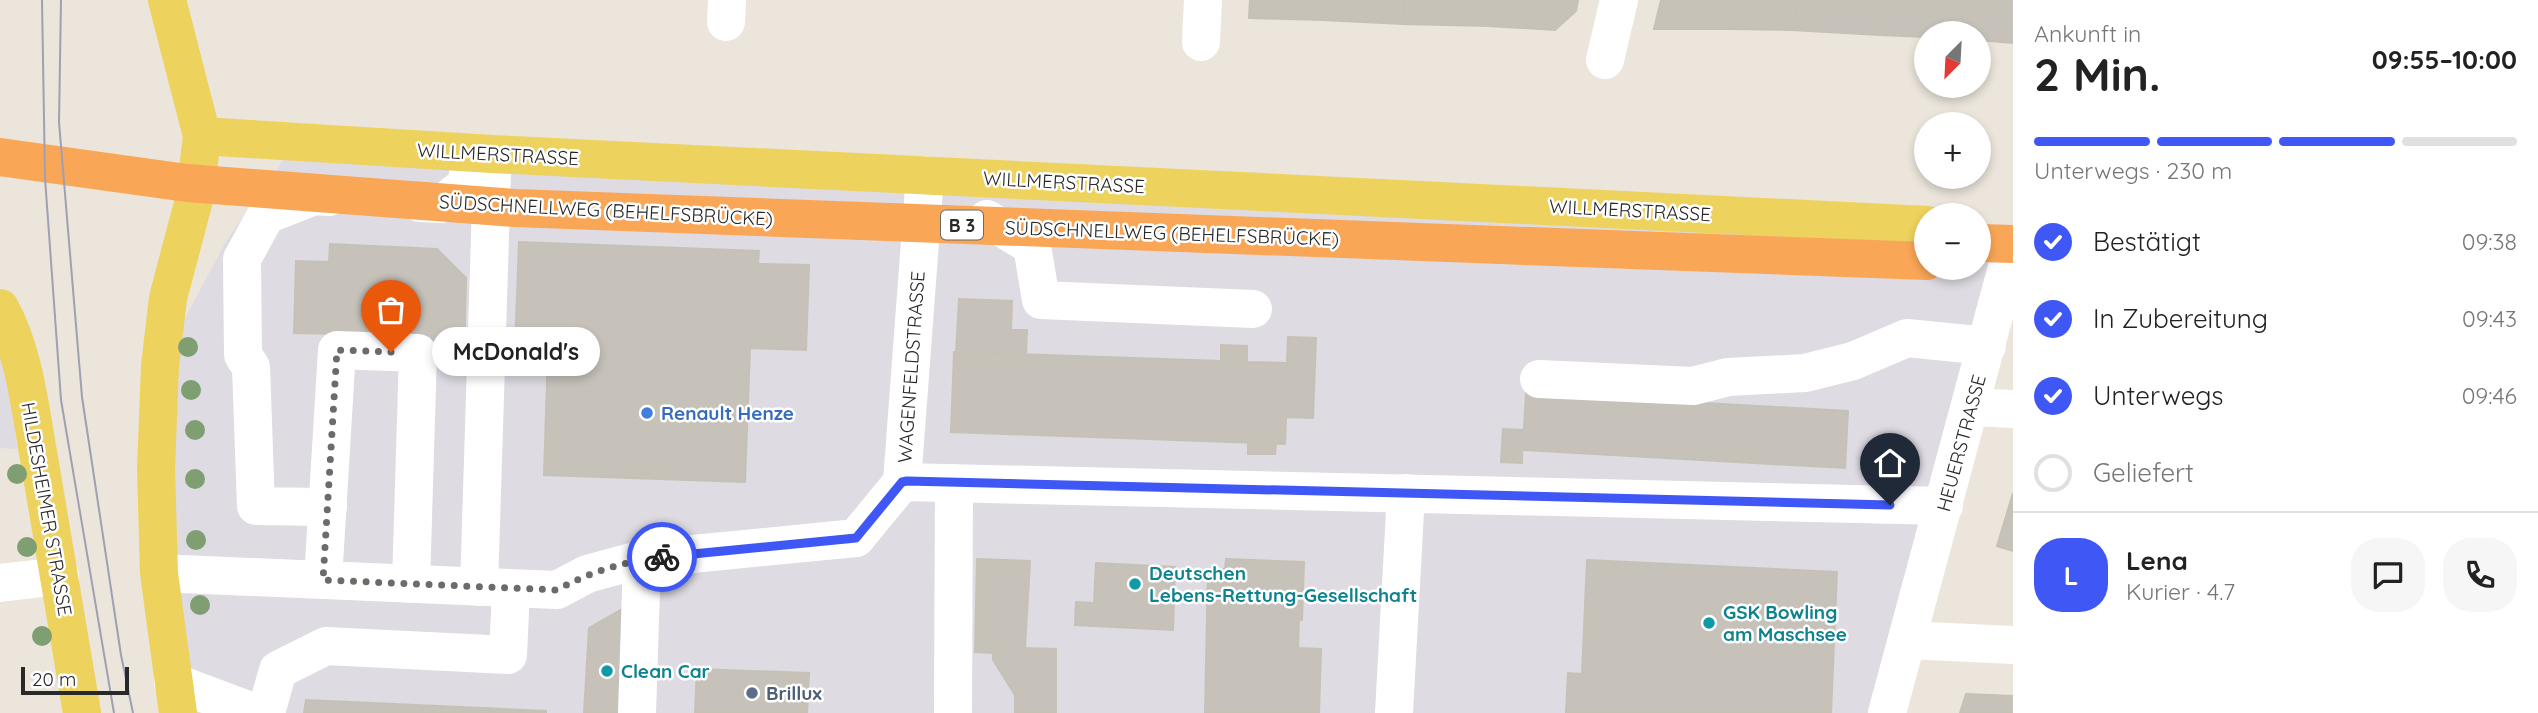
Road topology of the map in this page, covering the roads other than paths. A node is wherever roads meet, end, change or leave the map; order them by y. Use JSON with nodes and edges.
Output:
{"nodes":[{"id":1,"x":167,"y":0,"type":"edge"},
{"id":2,"x":1203,"y":0,"type":"edge"},
{"id":3,"x":1619,"y":0,"type":"edge"},
{"id":4,"x":1201,"y":41,"type":"dead end"},
{"id":5,"x":1605,"y":60,"type":"dead end"},
{"id":6,"x":0,"y":135,"type":"edge"},
{"id":7,"x":202,"y":136,"type":"junction"},
{"id":8,"x":481,"y":153,"type":"junction"},
{"id":9,"x":0,"y":157,"type":"edge"},
{"id":10,"x":923,"y":193,"type":"junction"},
{"id":11,"x":1914,"y":225,"type":"edge"},
{"id":12,"x":1991,"y":228,"type":"edge"},
{"id":13,"x":2013,"y":229,"type":"edge"},
{"id":14,"x":1914,"y":239,"type":"edge"},
{"id":15,"x":1991,"y":243,"type":"edge"},
{"id":16,"x":2013,"y":244,"type":"edge"},
{"id":17,"x":1914,"y":261,"type":"edge"},
{"id":18,"x":1991,"y":264,"type":"edge"},
{"id":19,"x":2013,"y":265,"type":"edge"},
{"id":20,"x":0,"y":308,"type":"edge"},
{"id":21,"x":1253,"y":309,"type":"dead end"},
{"id":22,"x":1987,"y":346,"type":"junction"},
{"id":23,"x":1539,"y":379,"type":"dead end"},
{"id":24,"x":1971,"y":407,"type":"junction"},
{"id":25,"x":2013,"y":409,"type":"edge"},
{"id":26,"x":902,"y":482,"type":"junction"},
{"id":27,"x":954,"y":483,"type":"junction"},
{"id":28,"x":1406,"y":493,"type":"junction"},
{"id":29,"x":1944,"y":506,"type":"junction"},
{"id":30,"x":328,"y":507,"type":"junction"},
{"id":31,"x":642,"y":559,"type":"junction"},
{"id":32,"x":159,"y":573,"type":"junction"},
{"id":33,"x":60,"y":576,"type":"junction"},
{"id":34,"x":323,"y":580,"type":"junction"},
{"id":35,"x":0,"y":583,"type":"edge"},
{"id":36,"x":411,"y":584,"type":"junction"},
{"id":37,"x":495,"y":588,"type":"junction"},
{"id":38,"x":1907,"y":640,"type":"junction"},
{"id":39,"x":2013,"y":645,"type":"edge"},
{"id":40,"x":175,"y":697,"type":"edge"},
{"id":41,"x":82,"y":713,"type":"edge"},
{"id":42,"x":256,"y":713,"type":"edge"},
{"id":43,"x":266,"y":713,"type":"edge"},
{"id":44,"x":637,"y":713,"type":"edge"},
{"id":45,"x":953,"y":713,"type":"edge"},
{"id":46,"x":1394,"y":713,"type":"edge"},
{"id":47,"x":1888,"y":713,"type":"edge"}],
"edges":[{"from":1,"to":7,"type":"main road"},
{"from":2,"to":4,"type":"street"},
{"from":3,"to":5,"type":"street"},
{"from":6,"to":14,"type":"highway","name":"SÜDSCHNELLWEG (BEHELFSBRÜCKE)","number":"B 3"},
{"from":7,"to":8,"type":"main road","name":"WILLMERSTRASSE"},
{"from":7,"to":32,"type":"main road"},
{"from":8,"to":10,"type":"main road","name":"WILLMERSTRASSE"},
{"from":8,"to":30,"type":"street"},
{"from":8,"to":37,"type":"street"},
{"from":9,"to":17,"type":"highway","name":"SÜDSCHNELLWEG (BEHELFSBRÜCKE)","number":"B 3"},
{"from":10,"to":11,"type":"main road","name":"WILLMERSTRASSE"},
{"from":10,"to":21,"type":"street"},
{"from":10,"to":26,"type":"street","name":"WAGENFELDSTRASSE"},
{"from":12,"to":13,"type":"main road"},
{"from":15,"to":16,"type":"highway"},
{"from":16,"to":22,"type":"street","name":"HEUERSTRASSE"},
{"from":18,"to":19,"type":"highway"},
{"from":20,"to":33,"type":"main road","name":"HILDESHEIMER STRASSE"},
{"from":22,"to":23,"type":"street"},
{"from":22,"to":24,"type":"street","name":"HEUERSTRASSE"},
{"from":24,"to":25,"type":"street"},
{"from":24,"to":29,"type":"street","name":"HEUERSTRASSE"},
{"from":26,"to":27,"type":"street","name":"WAGENFELDSTRASSE"},
{"from":26,"to":31,"type":"street"},
{"from":27,"to":28,"type":"street","name":"WAGENFELDSTRASSE"},
{"from":27,"to":45,"type":"street"},
{"from":28,"to":29,"type":"street","name":"WAGENFELDSTRASSE"},
{"from":28,"to":46,"type":"street"},
{"from":29,"to":38,"type":"street","name":"HEUERSTRASSE"},
{"from":30,"to":34,"type":"street"},
{"from":30,"to":36,"type":"street"},
{"from":31,"to":37,"type":"street"},
{"from":31,"to":44,"type":"street"},
{"from":32,"to":34,"type":"street"},
{"from":32,"to":40,"type":"main road"},
{"from":33,"to":35,"type":"street"},
{"from":33,"to":41,"type":"main road","name":"HILDESHEIMER STRASSE"},
{"from":34,"to":36,"type":"street"},
{"from":36,"to":37,"type":"street"},
{"from":37,"to":43,"type":"street"},
{"from":38,"to":39,"type":"street"},
{"from":38,"to":47,"type":"street","name":"HEUERSTRASSE"},
{"from":40,"to":42,"type":"street"}]}
